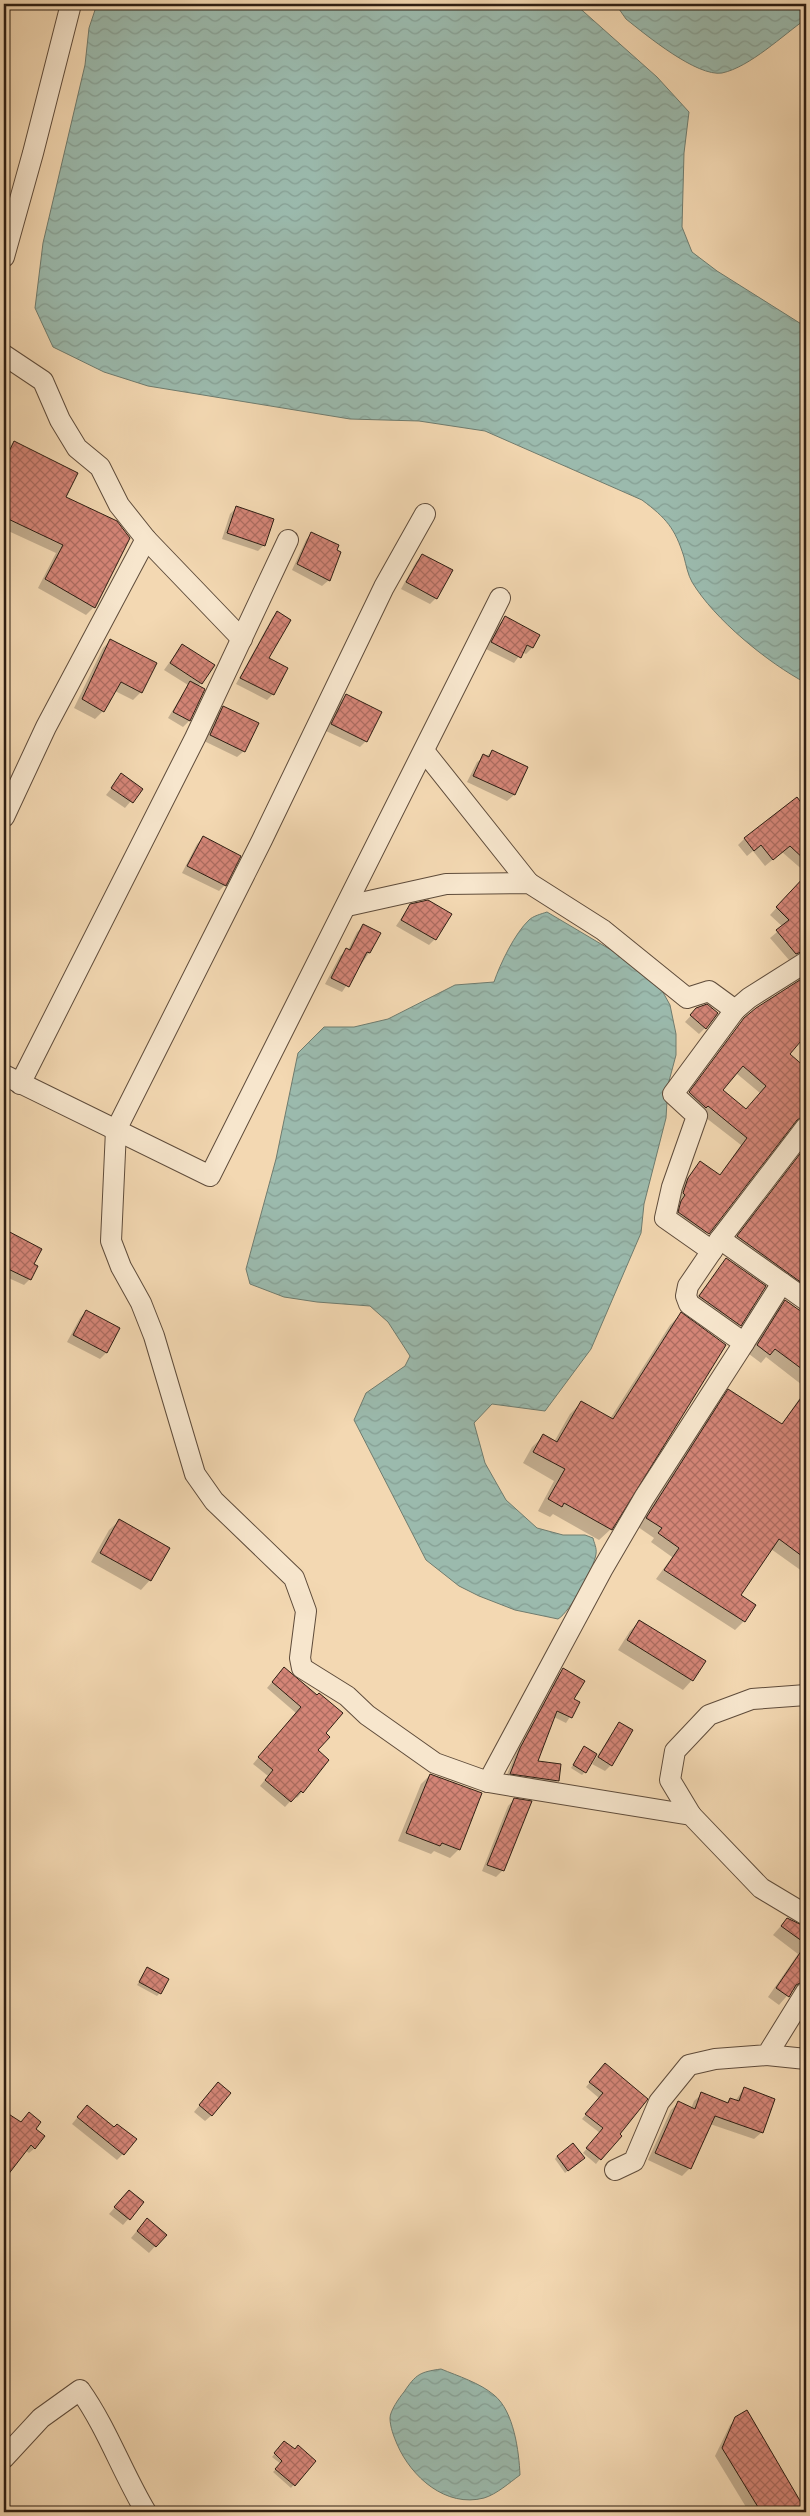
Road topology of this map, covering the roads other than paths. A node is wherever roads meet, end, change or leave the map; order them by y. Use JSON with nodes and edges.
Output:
{"nodes":[{"id":1,"x":71,"y":4,"type":"edge"},
{"id":2,"x":4,"y":256,"type":"edge"},
{"id":3,"x":4,"y":355,"type":"edge"},
{"id":4,"x":425,"y":514,"type":"dead end"},
{"id":5,"x":146,"y":539,"type":"junction"},
{"id":6,"x":288,"y":540,"type":"dead end"},
{"id":7,"x":500,"y":598,"type":"dead end"},
{"id":8,"x":242,"y":638,"type":"junction"},
{"id":9,"x":424,"y":751,"type":"junction"},
{"id":10,"x":4,"y":817,"type":"edge"},
{"id":11,"x":528,"y":883,"type":"junction"},
{"id":12,"x":347,"y":906,"type":"junction"},
{"id":13,"x":806,"y":962,"type":"edge"},
{"id":14,"x":735,"y":1010,"type":"junction"},
{"id":15,"x":12,"y":1079,"type":"edge"},
{"id":16,"x":806,"y":1127,"type":"edge"},
{"id":17,"x":116,"y":1130,"type":"junction"},
{"id":18,"x":716,"y":1245,"type":"junction"},
{"id":19,"x":782,"y":1283,"type":"junction"},
{"id":20,"x":806,"y":1300,"type":"edge"},
{"id":21,"x":744,"y":1343,"type":"junction"},
{"id":22,"x":806,"y":1695,"type":"edge"},
{"id":23,"x":488,"y":1782,"type":"junction"},
{"id":24,"x":691,"y":1815,"type":"junction"},
{"id":25,"x":806,"y":1915,"type":"edge"},
{"id":26,"x":806,"y":1992,"type":"edge"},
{"id":27,"x":767,"y":2055,"type":"junction"},
{"id":28,"x":806,"y":2059,"type":"edge"},
{"id":29,"x":615,"y":2170,"type":"dead end"},
{"id":30,"x":4,"y":2458,"type":"edge"},
{"id":31,"x":146,"y":2512,"type":"edge"}],
"edges":[{"from":1,"to":2,"type":"street"},
{"from":3,"to":5,"type":"street"},
{"from":4,"to":17,"type":"street"},
{"from":5,"to":8,"type":"street"},
{"from":5,"to":10,"type":"street"},
{"from":6,"to":8,"type":"street"},
{"from":7,"to":9,"type":"street"},
{"from":8,"to":15,"type":"street"},
{"from":9,"to":11,"type":"street"},
{"from":9,"to":12,"type":"street"},
{"from":11,"to":12,"type":"street"},
{"from":11,"to":14,"type":"street"},
{"from":12,"to":17,"type":"street"},
{"from":13,"to":14,"type":"street"},
{"from":14,"to":18,"type":"street"},
{"from":15,"to":17,"type":"street"},
{"from":16,"to":18,"type":"street"},
{"from":17,"to":23,"type":"street"},
{"from":18,"to":19,"type":"street"},
{"from":18,"to":21,"type":"street"},
{"from":19,"to":20,"type":"street"},
{"from":19,"to":21,"type":"street"},
{"from":21,"to":23,"type":"street"},
{"from":22,"to":24,"type":"street"},
{"from":23,"to":24,"type":"street"},
{"from":24,"to":25,"type":"street"},
{"from":26,"to":27,"type":"street"},
{"from":27,"to":28,"type":"street"},
{"from":27,"to":29,"type":"street"},
{"from":30,"to":31,"type":"street"}]}
